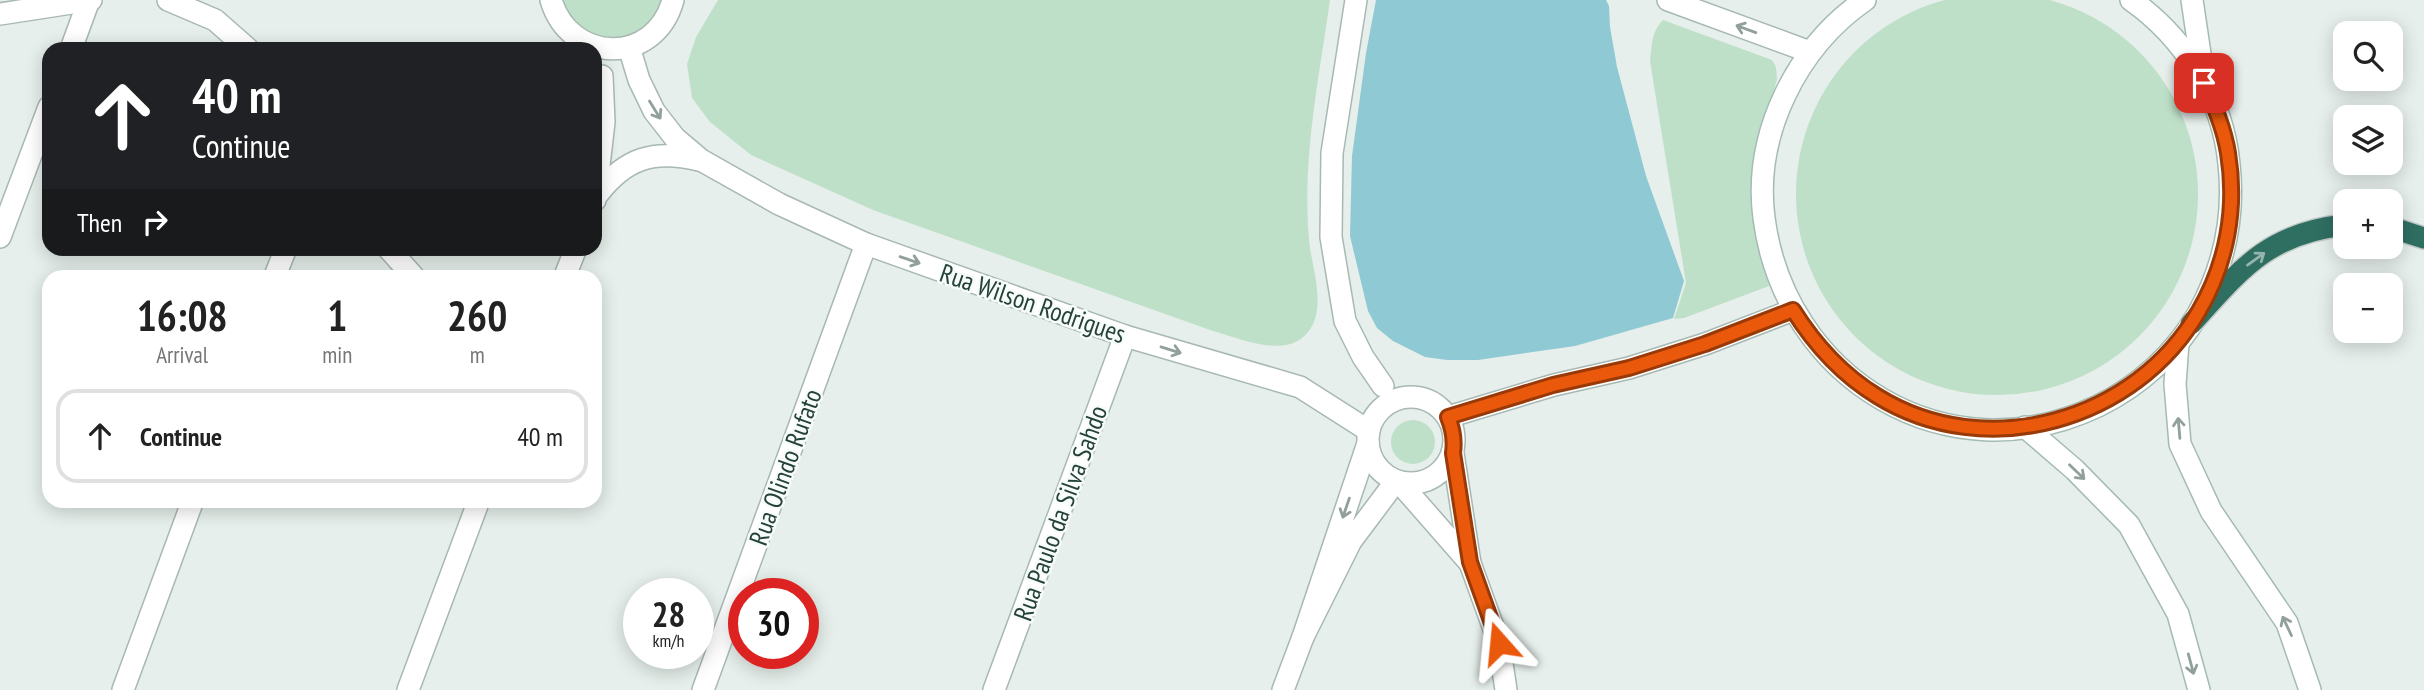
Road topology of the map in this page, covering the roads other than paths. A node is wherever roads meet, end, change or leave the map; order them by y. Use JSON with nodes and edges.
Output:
{"nodes":[{"id":1,"x":90,"y":0,"type":"edge"},
{"id":2,"x":168,"y":0,"type":"edge"},
{"id":3,"x":551,"y":0,"type":"edge"},
{"id":4,"x":673,"y":0,"type":"edge"},
{"id":5,"x":1356,"y":0,"type":"edge"},
{"id":6,"x":1668,"y":0,"type":"edge"},
{"id":7,"x":1841,"y":0,"type":"edge"},
{"id":8,"x":1865,"y":0,"type":"edge"},
{"id":9,"x":2131,"y":0,"type":"edge"},
{"id":10,"x":2192,"y":0,"type":"edge"},
{"id":11,"x":0,"y":14,"type":"edge"},
{"id":12,"x":1834,"y":25,"type":"junction"},
{"id":13,"x":74,"y":42,"type":"edge"},
{"id":14,"x":240,"y":42,"type":"edge"},
{"id":15,"x":580,"y":42,"type":"edge"},
{"id":16,"x":602,"y":48,"type":"edge"},
{"id":17,"x":620,"y":48,"type":"junction"},
{"id":18,"x":1810,"y":52,"type":"junction"},
{"id":19,"x":602,"y":68,"type":"edge"},
{"id":20,"x":2204,"y":83,"type":"junction"},
{"id":21,"x":602,"y":102,"type":"edge"},
{"id":22,"x":42,"y":126,"type":"edge"},
{"id":23,"x":602,"y":141,"type":"edge"},
{"id":24,"x":701,"y":160,"type":"junction"},
{"id":25,"x":602,"y":189,"type":"edge"},
{"id":26,"x":2333,"y":226,"type":"edge"},
{"id":27,"x":2403,"y":231,"type":"edge"},
{"id":28,"x":0,"y":237,"type":"edge"},
{"id":29,"x":2424,"y":238,"type":"edge"},
{"id":30,"x":866,"y":244,"type":"junction"},
{"id":31,"x":395,"y":256,"type":"edge"},
{"id":32,"x":408,"y":270,"type":"edge"},
{"id":33,"x":1793,"y":310,"type":"junction"},
{"id":34,"x":2192,"y":324,"type":"junction"},
{"id":35,"x":1125,"y":336,"type":"junction"},
{"id":36,"x":2178,"y":343,"type":"junction"},
{"id":37,"x":1383,"y":386,"type":"junction"},
{"id":38,"x":1403,"y":398,"type":"junction"},
{"id":39,"x":1448,"y":417,"type":"junction"},
{"id":40,"x":2025,"y":427,"type":"junction"},
{"id":41,"x":1372,"y":429,"type":"junction"},
{"id":42,"x":1453,"y":453,"type":"junction"},
{"id":43,"x":1398,"y":482,"type":"junction"},
{"id":44,"x":190,"y":508,"type":"edge"},
{"id":45,"x":476,"y":508,"type":"edge"},
{"id":46,"x":1470,"y":562,"type":"junction"},
{"id":47,"x":1303,"y":637,"type":"junction"},
{"id":48,"x":122,"y":690,"type":"edge"},
{"id":49,"x":408,"y":690,"type":"edge"},
{"id":50,"x":704,"y":690,"type":"edge"},
{"id":51,"x":994,"y":690,"type":"edge"},
{"id":52,"x":1283,"y":690,"type":"edge"},
{"id":53,"x":1506,"y":690,"type":"edge"},
{"id":54,"x":2199,"y":690,"type":"edge"},
{"id":55,"x":2310,"y":690,"type":"edge"}],
"edges":[{"from":1,"to":11,"type":"street"},
{"from":1,"to":13,"type":"street"},
{"from":2,"to":14,"type":"street"},
{"from":3,"to":15,"type":"street"},
{"from":4,"to":17,"type":"street"},
{"from":5,"to":37,"type":"street"},
{"from":18,"to":6,"type":"street","one_way":true},
{"from":7,"to":12,"type":"street"},
{"from":8,"to":12,"type":"street"},
{"from":9,"to":20,"type":"street"},
{"from":10,"to":20,"type":"street"},
{"from":12,"to":18,"type":"street"},
{"from":16,"to":17,"type":"street"},
{"from":17,"to":19,"type":"street"},
{"from":17,"to":24,"type":"street","name":"Rua Wilson Rodrigues","one_way":true},
{"from":18,"to":33,"type":"street"},
{"from":20,"to":34,"type":"street"},
{"from":21,"to":23,"type":"street"},
{"from":22,"to":28,"type":"street"},
{"from":24,"to":25,"type":"street","name":"Rua Wilson Rodrigues"},
{"from":24,"to":30,"type":"street","name":"Rua Wilson Rodrigues"},
{"from":34,"to":26,"type":"highway","one_way":true},
{"from":27,"to":29,"type":"highway"},
{"from":30,"to":35,"type":"street","name":"Rua Wilson Rodrigues","one_way":true},
{"from":30,"to":50,"type":"street","name":"Rua Olindo Rufato"},
{"from":31,"to":32,"type":"street"},
{"from":33,"to":39,"type":"street"},
{"from":33,"to":40,"type":"street"},
{"from":34,"to":36,"type":"street"},
{"from":35,"to":41,"type":"street","name":"Rua Wilson Rodrigues","one_way":true},
{"from":35,"to":51,"type":"street","name":"Rua Paulo da Silva Sahdo"},
{"from":36,"to":40,"type":"street"},
{"from":55,"to":36,"type":"street","one_way":true},
{"from":37,"to":38,"type":"street"},
{"from":37,"to":41,"type":"street"},
{"from":38,"to":39,"type":"street"},
{"from":38,"to":41,"type":"street"},
{"from":39,"to":42,"type":"street"},
{"from":40,"to":54,"type":"street","one_way":true},
{"from":41,"to":43,"type":"street"},
{"from":41,"to":47,"type":"street","one_way":true},
{"from":42,"to":43,"type":"street"},
{"from":42,"to":46,"type":"street"},
{"from":43,"to":46,"type":"street"},
{"from":43,"to":47,"type":"street"},
{"from":44,"to":48,"type":"street"},
{"from":45,"to":49,"type":"street"},
{"from":46,"to":53,"type":"street"},
{"from":47,"to":52,"type":"street"}]}
